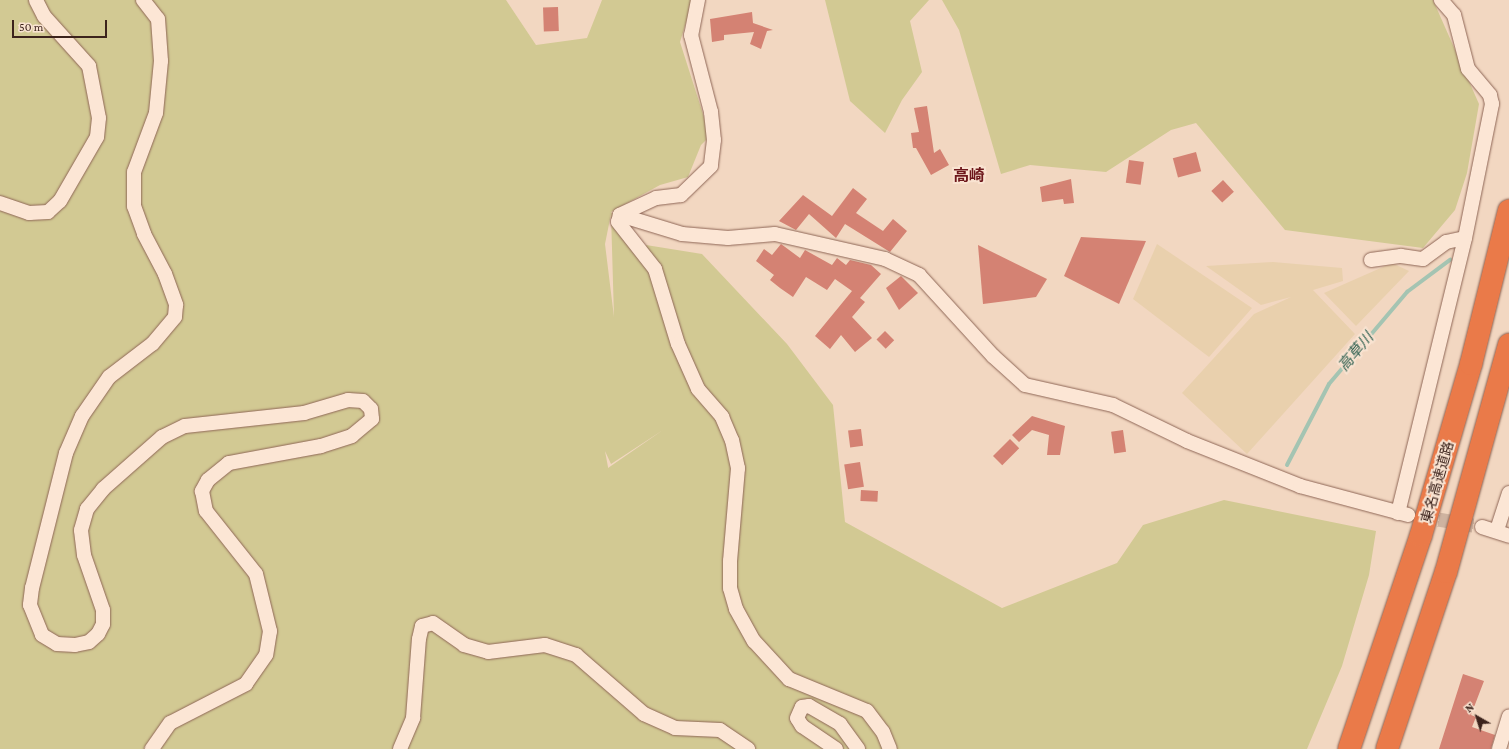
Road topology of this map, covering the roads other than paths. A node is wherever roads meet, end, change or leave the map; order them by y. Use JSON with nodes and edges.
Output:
{"nodes":[{"id":1,"x":36,"y":0,"type":"edge"},
{"id":2,"x":143,"y":0,"type":"edge"},
{"id":3,"x":698,"y":0,"type":"edge"},
{"id":4,"x":1440,"y":0,"type":"edge"},
{"id":5,"x":0,"y":203,"type":"edge"},
{"id":6,"x":1509,"y":210,"type":"edge"},
{"id":7,"x":620,"y":215,"type":"junction"},
{"id":8,"x":1465,"y":238,"type":"junction"},
{"id":9,"x":1371,"y":260,"type":"dead end"},
{"id":10,"x":1509,"y":345,"type":"edge"},
{"id":11,"x":1509,"y":493,"type":"edge"},
{"id":12,"x":1482,"y":527,"type":"tunnel mouth"},
{"id":13,"x":1503,"y":533,"type":"edge"},
{"id":14,"x":1509,"y":716,"type":"edge"},
{"id":15,"x":152,"y":749,"type":"edge"},
{"id":16,"x":400,"y":749,"type":"edge"},
{"id":17,"x":748,"y":749,"type":"edge"},
{"id":18,"x":836,"y":749,"type":"edge"},
{"id":19,"x":858,"y":749,"type":"edge"},
{"id":20,"x":890,"y":749,"type":"edge"},
{"id":21,"x":1349,"y":749,"type":"edge"},
{"id":22,"x":1387,"y":749,"type":"edge"},
{"id":23,"x":1499,"y":749,"type":"edge"}],
"edges":[{"from":1,"to":5,"type":"street"},
{"from":2,"to":15,"type":"street"},
{"from":3,"to":7,"type":"street"},
{"from":4,"to":8,"type":"street"},
{"from":6,"to":21,"type":"highway","name":"東名高速道路"},
{"from":7,"to":8,"type":"street"},
{"from":7,"to":20,"type":"street"},
{"from":8,"to":9,"type":"street"},
{"from":10,"to":22,"type":"highway"},
{"from":11,"to":13,"type":"street"},
{"from":12,"to":13,"type":"street"},
{"from":14,"to":23,"type":"street"},
{"from":16,"to":17,"type":"street"},
{"from":18,"to":19,"type":"street"}]}
